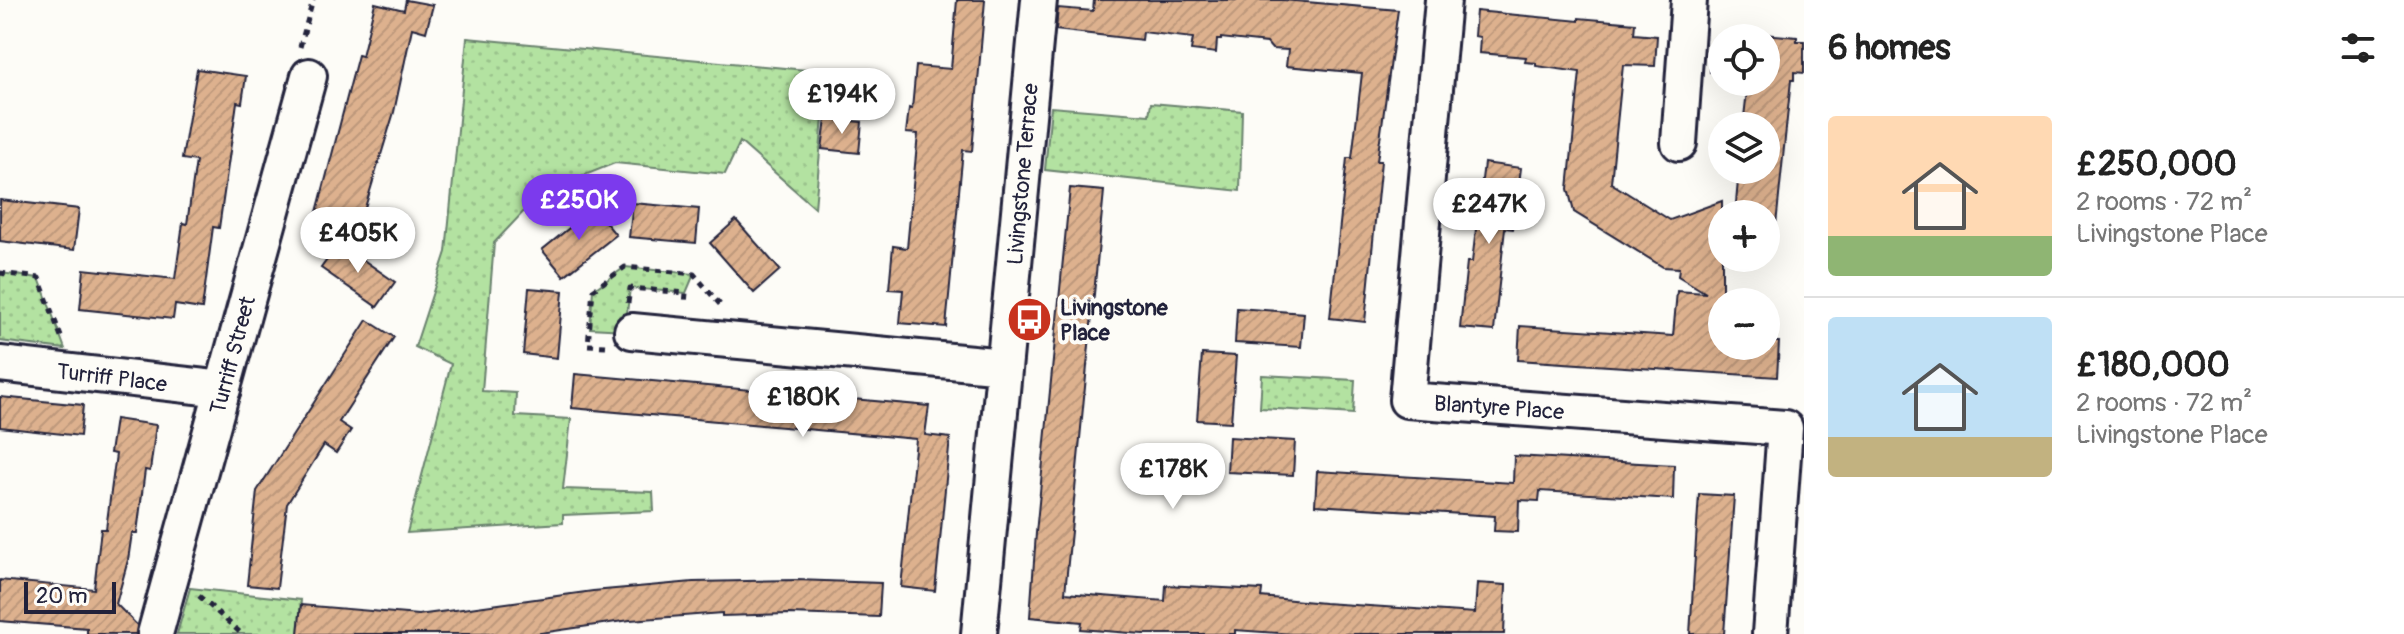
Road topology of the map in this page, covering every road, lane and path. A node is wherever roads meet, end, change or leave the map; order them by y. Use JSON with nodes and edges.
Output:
{"nodes":[{"id":1,"x":313,"y":0,"type":"edge"},
{"id":2,"x":1039,"y":0,"type":"edge"},
{"id":3,"x":1443,"y":0,"type":"edge"},
{"id":4,"x":1689,"y":0,"type":"edge"},
{"id":5,"x":309,"y":76,"type":"joint"},
{"id":6,"x":1679,"y":143,"type":"dead end"},
{"id":7,"x":0,"y":273,"type":"edge"},
{"id":8,"x":632,"y":331,"type":"dead end"},
{"id":9,"x":0,"y":364,"type":"edge"},
{"id":10,"x":1004,"y":366,"type":"junction"},
{"id":11,"x":63,"y":371,"type":"junction"},
{"id":12,"x":223,"y":389,"type":"junction"},
{"id":13,"x":169,"y":585,"type":"junction"},
{"id":14,"x":155,"y":634,"type":"edge"},
{"id":15,"x":242,"y":634,"type":"edge"},
{"id":16,"x":979,"y":634,"type":"edge"},
{"id":17,"x":1770,"y":634,"type":"edge"}],
"edges":[{"from":1,"to":5,"type":"path"},
{"from":2,"to":10,"type":"street","name":"Livingstone Terrace"},
{"from":3,"to":17,"type":"street","name":"Blantyre Place"},
{"from":4,"to":6,"type":"street"},
{"from":5,"to":12,"type":"street","name":"Turriff Street"},
{"from":7,"to":11,"type":"path"},
{"from":8,"to":10,"type":"street"},
{"from":9,"to":11,"type":"street","name":"Turriff Place"},
{"from":10,"to":16,"type":"street","name":"Livingstone Terrace"},
{"from":11,"to":12,"type":"street","name":"Turriff Place"},
{"from":12,"to":13,"type":"street","name":"Turriff Street"},
{"from":13,"to":14,"type":"street","name":"Turriff Street"},
{"from":13,"to":15,"type":"path"}]}
